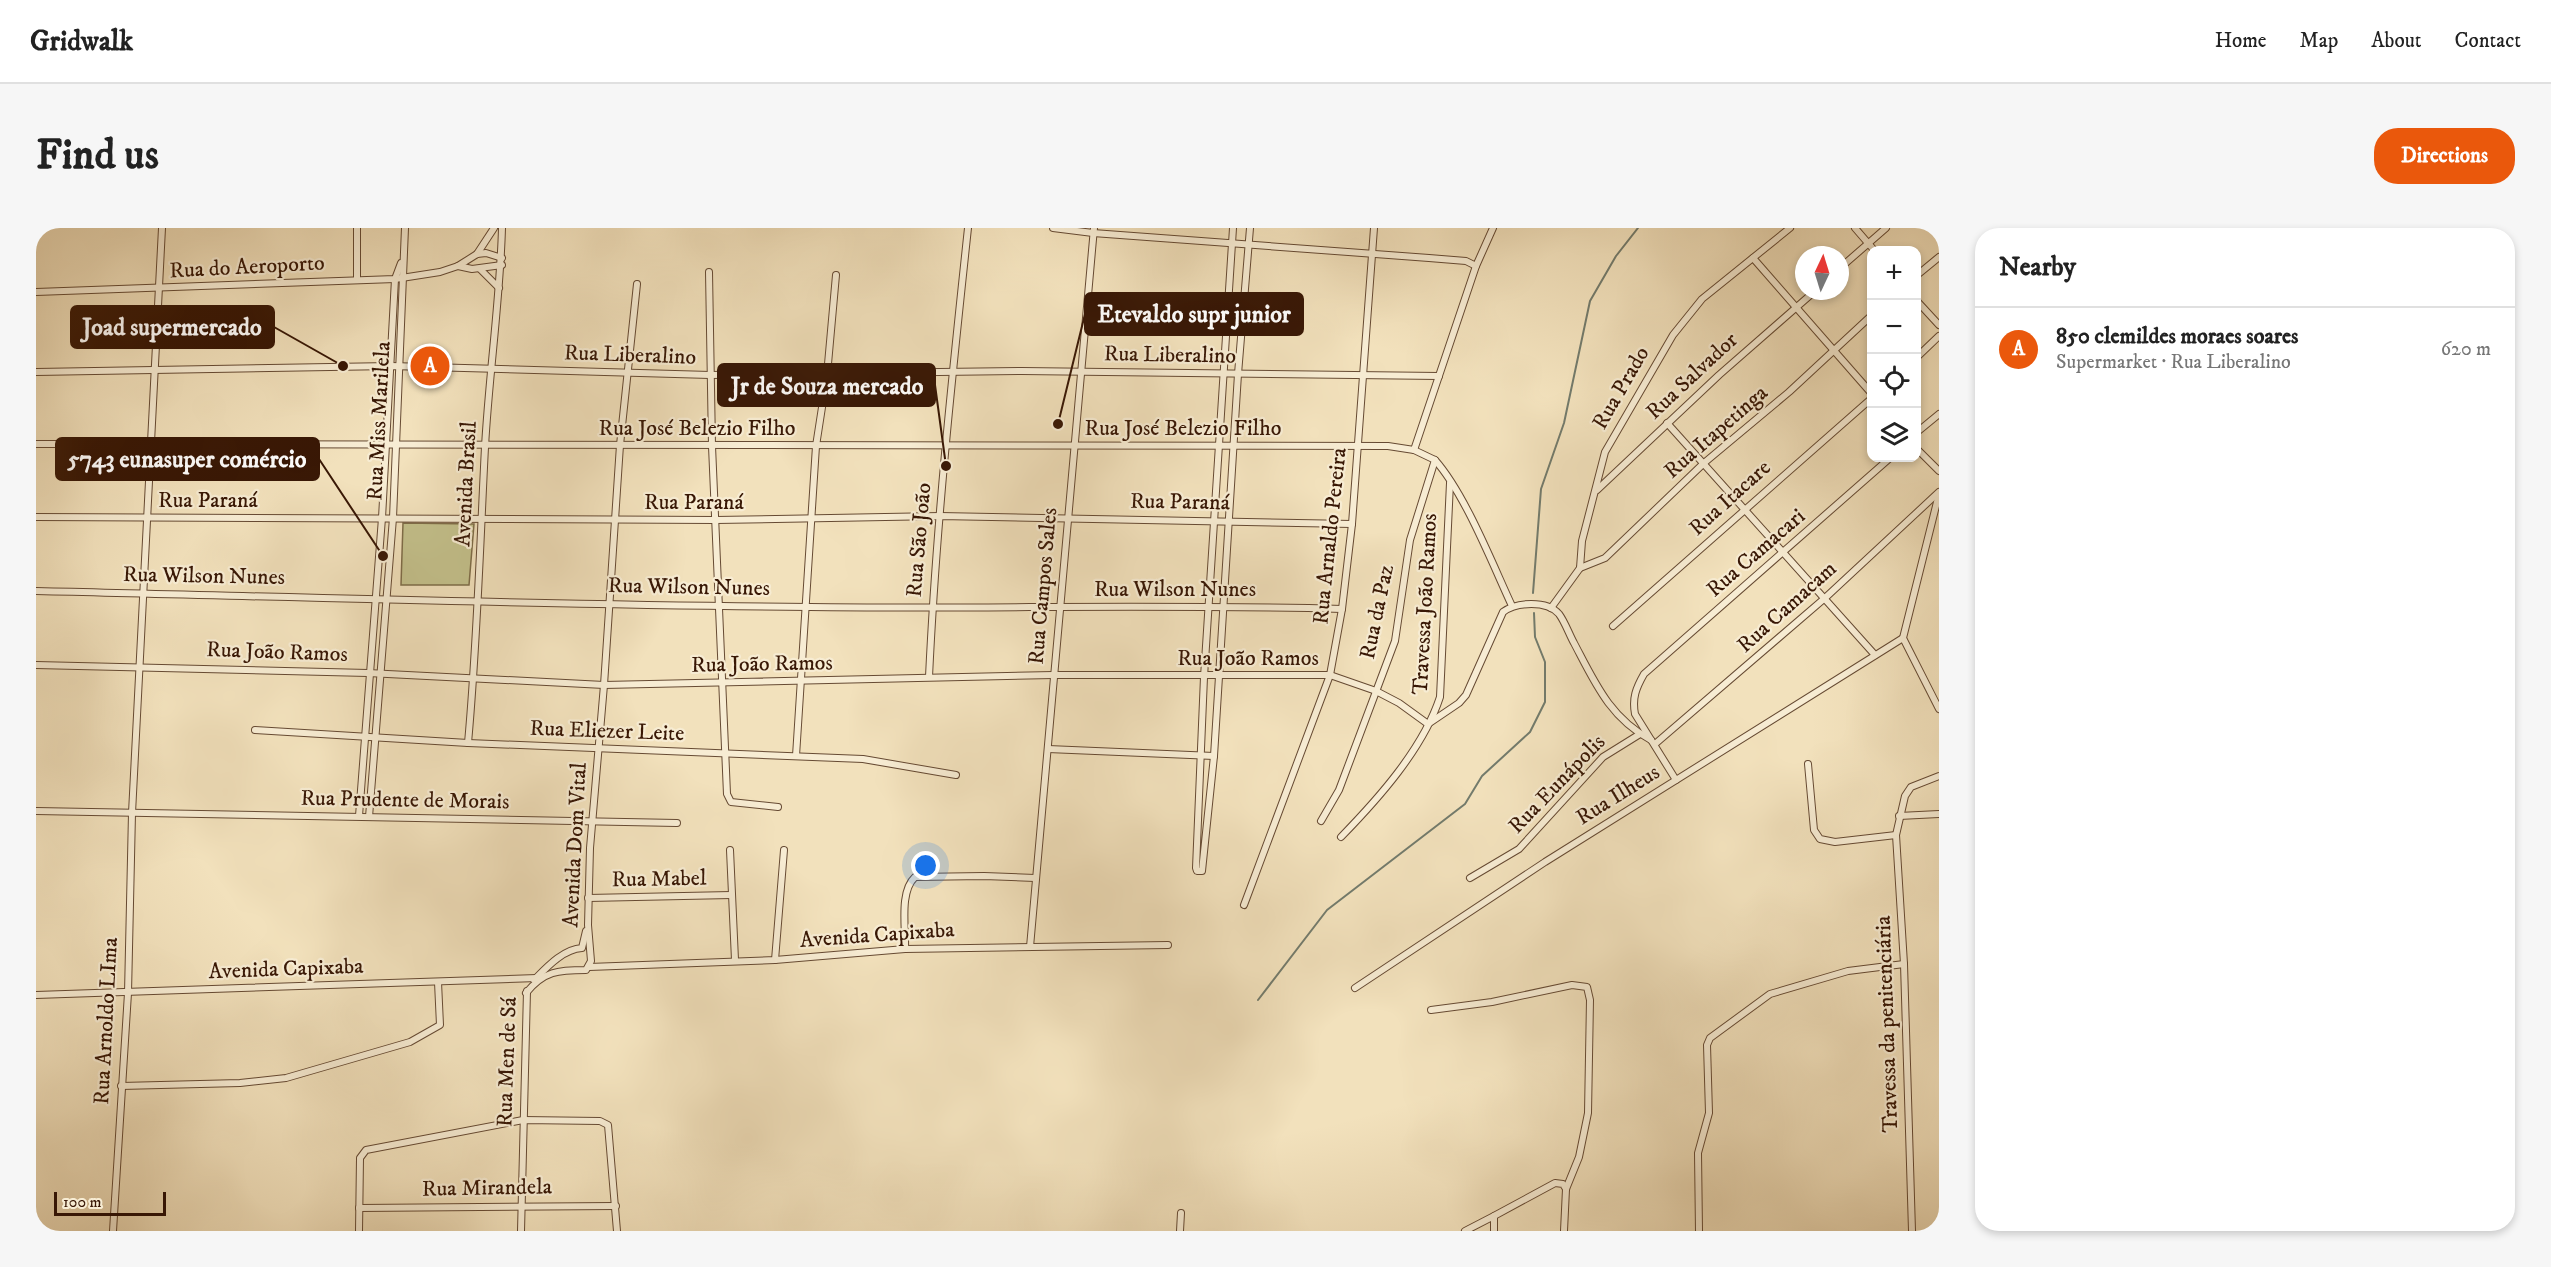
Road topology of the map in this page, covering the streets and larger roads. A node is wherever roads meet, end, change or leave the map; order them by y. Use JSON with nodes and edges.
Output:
{"nodes":[{"id":1,"x":162,"y":228,"type":"edge"},
{"id":2,"x":357,"y":228,"type":"edge"},
{"id":3,"x":405,"y":228,"type":"edge"},
{"id":4,"x":494,"y":228,"type":"edge"},
{"id":5,"x":502,"y":228,"type":"edge"},
{"id":6,"x":968,"y":228,"type":"edge"},
{"id":7,"x":1053,"y":228,"type":"edge"},
{"id":8,"x":1233,"y":228,"type":"edge"},
{"id":9,"x":1250,"y":228,"type":"edge"},
{"id":10,"x":1374,"y":228,"type":"edge"},
{"id":11,"x":1492,"y":228,"type":"edge"},
{"id":12,"x":1790,"y":228,"type":"edge"},
{"id":13,"x":1855,"y":228,"type":"edge"},
{"id":14,"x":1886,"y":228,"type":"edge"},
{"id":15,"x":1094,"y":231,"type":"edge"},
{"id":16,"x":1232,"y":242,"type":"junction"},
{"id":17,"x":1249,"y":244,"type":"junction"},
{"id":18,"x":1868,"y":244,"type":"junction"},
{"id":19,"x":1372,"y":253,"type":"junction"},
{"id":20,"x":477,"y":255,"type":"junction"},
{"id":21,"x":1939,"y":257,"type":"edge"},
{"id":22,"x":1753,"y":258,"type":"junction"},
{"id":23,"x":403,"y":260,"type":"junction"},
{"id":24,"x":1849,"y":260,"type":"edge"},
{"id":25,"x":502,"y":262,"type":"junction"},
{"id":26,"x":458,"y":266,"type":"junction"},
{"id":27,"x":1476,"y":266,"type":"junction"},
{"id":28,"x":479,"y":269,"type":"junction"},
{"id":29,"x":709,"y":272,"type":"dead end"},
{"id":30,"x":1921,"y":273,"type":"edge"},
{"id":31,"x":836,"y":275,"type":"dead end"},
{"id":32,"x":403,"y":278,"type":"junction"},
{"id":33,"x":394,"y":279,"type":"junction"},
{"id":34,"x":357,"y":280,"type":"junction"},
{"id":35,"x":637,"y":284,"type":"dead end"},
{"id":36,"x":499,"y":288,"type":"junction"},
{"id":37,"x":159,"y":289,"type":"junction"},
{"id":38,"x":36,"y":292,"type":"edge"},
{"id":39,"x":1805,"y":300,"type":"edge"},
{"id":40,"x":1921,"y":305,"type":"edge"},
{"id":41,"x":1796,"y":308,"type":"junction"},
{"id":42,"x":1867,"y":319,"type":"edge"},
{"id":43,"x":1939,"y":325,"type":"edge"},
{"id":44,"x":1939,"y":336,"type":"edge"},
{"id":45,"x":1834,"y":348,"type":"junction"},
{"id":46,"x":1921,"y":354,"type":"edge"},
{"id":47,"x":391,"y":366,"type":"junction"},
{"id":48,"x":400,"y":367,"type":"junction"},
{"id":49,"x":492,"y":368,"type":"junction"},
{"id":50,"x":153,"y":369,"type":"junction"},
{"id":51,"x":952,"y":371,"type":"junction"},
{"id":52,"x":36,"y":372,"type":"edge"},
{"id":53,"x":1082,"y":372,"type":"junction"},
{"id":54,"x":628,"y":373,"type":"junction"},
{"id":55,"x":1224,"y":374,"type":"junction"},
{"id":56,"x":1238,"y":374,"type":"junction"},
{"id":57,"x":710,"y":375,"type":"junction"},
{"id":58,"x":826,"y":375,"type":"junction"},
{"id":59,"x":1365,"y":376,"type":"junction"},
{"id":60,"x":1439,"y":376,"type":"junction"},
{"id":61,"x":1867,"y":390,"type":"edge"},
{"id":62,"x":1867,"y":400,"type":"edge"},
{"id":63,"x":1939,"y":414,"type":"edge"},
{"id":64,"x":1667,"y":423,"type":"junction"},
{"id":65,"x":1921,"y":430,"type":"edge"},
{"id":66,"x":36,"y":444,"type":"edge"},
{"id":67,"x":151,"y":444,"type":"junction"},
{"id":68,"x":485,"y":444,"type":"junction"},
{"id":69,"x":945,"y":444,"type":"junction"},
{"id":70,"x":386,"y":445,"type":"junction"},
{"id":71,"x":396,"y":445,"type":"junction"},
{"id":72,"x":620,"y":445,"type":"junction"},
{"id":73,"x":1074,"y":445,"type":"junction"},
{"id":74,"x":1219,"y":445,"type":"junction"},
{"id":75,"x":711,"y":446,"type":"junction"},
{"id":76,"x":816,"y":446,"type":"junction"},
{"id":77,"x":1236,"y":446,"type":"junction"},
{"id":78,"x":1359,"y":447,"type":"junction"},
{"id":79,"x":1414,"y":450,"type":"junction"},
{"id":80,"x":1921,"y":452,"type":"edge"},
{"id":81,"x":1435,"y":460,"type":"junction"},
{"id":82,"x":1886,"y":462,"type":"edge"},
{"id":83,"x":1704,"y":464,"type":"junction"},
{"id":84,"x":1939,"y":471,"type":"edge"},
{"id":85,"x":1450,"y":483,"type":"junction"},
{"id":86,"x":1596,"y":490,"type":"junction"},
{"id":87,"x":1939,"y":493,"type":"edge"},
{"id":88,"x":1743,"y":510,"type":"junction"},
{"id":89,"x":940,"y":516,"type":"junction"},
{"id":90,"x":36,"y":517,"type":"edge"},
{"id":91,"x":146,"y":517,"type":"junction"},
{"id":92,"x":382,"y":518,"type":"junction"},
{"id":93,"x":393,"y":518,"type":"junction"},
{"id":94,"x":482,"y":519,"type":"junction"},
{"id":95,"x":616,"y":519,"type":"junction"},
{"id":96,"x":1067,"y":519,"type":"junction"},
{"id":97,"x":716,"y":520,"type":"junction"},
{"id":98,"x":813,"y":520,"type":"junction"},
{"id":99,"x":1214,"y":520,"type":"junction"},
{"id":100,"x":1229,"y":521,"type":"junction"},
{"id":101,"x":1352,"y":524,"type":"junction"},
{"id":102,"x":1784,"y":553,"type":"junction"},
{"id":103,"x":1580,"y":568,"type":"junction"},
{"id":104,"x":36,"y":591,"type":"edge"},
{"id":105,"x":143,"y":594,"type":"junction"},
{"id":106,"x":374,"y":598,"type":"junction"},
{"id":107,"x":386,"y":598,"type":"junction"},
{"id":108,"x":1825,"y":598,"type":"junction"},
{"id":109,"x":477,"y":602,"type":"junction"},
{"id":110,"x":609,"y":603,"type":"junction"},
{"id":111,"x":721,"y":605,"type":"junction"},
{"id":112,"x":1208,"y":606,"type":"junction"},
{"id":113,"x":1225,"y":606,"type":"junction"},
{"id":114,"x":1512,"y":606,"type":"junction"},
{"id":115,"x":806,"y":607,"type":"junction"},
{"id":116,"x":932,"y":608,"type":"junction"},
{"id":117,"x":1059,"y":608,"type":"junction"},
{"id":118,"x":1551,"y":608,"type":"junction"},
{"id":119,"x":1342,"y":609,"type":"junction"},
{"id":120,"x":1613,"y":626,"type":"dead end"},
{"id":121,"x":1903,"y":638,"type":"junction"},
{"id":122,"x":1875,"y":655,"type":"junction"},
{"id":123,"x":36,"y":664,"type":"edge"},
{"id":124,"x":140,"y":667,"type":"junction"},
{"id":125,"x":368,"y":673,"type":"junction"},
{"id":126,"x":379,"y":674,"type":"junction"},
{"id":127,"x":1053,"y":675,"type":"junction"},
{"id":128,"x":1330,"y":675,"type":"junction"},
{"id":129,"x":1204,"y":676,"type":"junction"},
{"id":130,"x":929,"y":677,"type":"junction"},
{"id":131,"x":1220,"y":677,"type":"junction"},
{"id":132,"x":474,"y":680,"type":"junction"},
{"id":133,"x":724,"y":683,"type":"junction"},
{"id":134,"x":800,"y":683,"type":"junction"},
{"id":135,"x":604,"y":685,"type":"junction"},
{"id":136,"x":1376,"y":691,"type":"junction"},
{"id":137,"x":1939,"y":709,"type":"edge"},
{"id":138,"x":1428,"y":724,"type":"junction"},
{"id":139,"x":255,"y":730,"type":"dead end"},
{"id":140,"x":1640,"y":734,"type":"junction"},
{"id":141,"x":364,"y":736,"type":"junction"},
{"id":142,"x":375,"y":736,"type":"junction"},
{"id":143,"x":1653,"y":742,"type":"junction"},
{"id":144,"x":468,"y":743,"type":"junction"},
{"id":145,"x":597,"y":749,"type":"junction"},
{"id":146,"x":1048,"y":749,"type":"junction"},
{"id":147,"x":727,"y":753,"type":"junction"},
{"id":148,"x":796,"y":756,"type":"junction"},
{"id":149,"x":1202,"y":756,"type":"junction"},
{"id":150,"x":1214,"y":756,"type":"junction"},
{"id":151,"x":1808,"y":764,"type":"dead end"},
{"id":152,"x":956,"y":775,"type":"dead end"},
{"id":153,"x":1939,"y":776,"type":"edge"},
{"id":154,"x":1676,"y":780,"type":"junction"},
{"id":155,"x":778,"y":807,"type":"dead end"},
{"id":156,"x":36,"y":811,"type":"edge"},
{"id":157,"x":132,"y":813,"type":"junction"},
{"id":158,"x":1939,"y":814,"type":"edge"},
{"id":159,"x":359,"y":816,"type":"junction"},
{"id":160,"x":1899,"y":816,"type":"junction"},
{"id":161,"x":369,"y":817,"type":"junction"},
{"id":162,"x":1321,"y":821,"type":"dead end"},
{"id":163,"x":592,"y":822,"type":"junction"},
{"id":164,"x":677,"y":823,"type":"dead end"},
{"id":165,"x":1896,"y":835,"type":"junction"},
{"id":166,"x":1341,"y":837,"type":"dead end"},
{"id":167,"x":730,"y":850,"type":"dead end"},
{"id":168,"x":784,"y":850,"type":"dead end"},
{"id":169,"x":1035,"y":878,"type":"junction"},
{"id":170,"x":1470,"y":878,"type":"dead end"},
{"id":171,"x":731,"y":895,"type":"junction"},
{"id":172,"x":588,"y":898,"type":"junction"},
{"id":173,"x":1244,"y":905,"type":"dead end"},
{"id":174,"x":588,"y":925,"type":"junction"},
{"id":175,"x":1168,"y":945,"type":"dead end"},
{"id":176,"x":1030,"y":947,"type":"junction"},
{"id":177,"x":905,"y":948,"type":"junction"},
{"id":178,"x":735,"y":960,"type":"junction"},
{"id":179,"x":775,"y":960,"type":"junction"},
{"id":180,"x":1904,"y":964,"type":"junction"},
{"id":181,"x":589,"y":967,"type":"junction"},
{"id":182,"x":537,"y":978,"type":"junction"},
{"id":183,"x":438,"y":982,"type":"junction"},
{"id":184,"x":1355,"y":988,"type":"dead end"},
{"id":185,"x":128,"y":993,"type":"junction"},
{"id":186,"x":526,"y":993,"type":"junction"},
{"id":187,"x":36,"y":995,"type":"edge"},
{"id":188,"x":1431,"y":1010,"type":"dead end"},
{"id":189,"x":122,"y":1086,"type":"junction"},
{"id":190,"x":523,"y":1120,"type":"junction"},
{"id":191,"x":1566,"y":1189,"type":"junction"},
{"id":192,"x":521,"y":1205,"type":"junction"},
{"id":193,"x":616,"y":1206,"type":"junction"},
{"id":194,"x":358,"y":1208,"type":"junction"},
{"id":195,"x":1181,"y":1213,"type":"dead end"},
{"id":196,"x":1494,"y":1216,"type":"junction"},
{"id":197,"x":112,"y":1231,"type":"edge"},
{"id":198,"x":359,"y":1231,"type":"edge"},
{"id":199,"x":520,"y":1231,"type":"edge"},
{"id":200,"x":617,"y":1231,"type":"edge"},
{"id":201,"x":1180,"y":1231,"type":"edge"},
{"id":202,"x":1465,"y":1231,"type":"edge"},
{"id":203,"x":1494,"y":1231,"type":"edge"},
{"id":204,"x":1564,"y":1231,"type":"edge"},
{"id":205,"x":1699,"y":1231,"type":"edge"},
{"id":206,"x":1912,"y":1231,"type":"edge"}],
"edges":[{"from":1,"to":37,"type":"street","name":"Rua Arnoldo LIma"},
{"from":2,"to":34,"type":"street"},
{"from":3,"to":23,"type":"street","name":"Rua Miss Marilela"},
{"from":4,"to":20,"type":"street"},
{"from":5,"to":25,"type":"street","name":"Avenida Brasil"},
{"from":6,"to":51,"type":"street","name":"Rua São João"},
{"from":7,"to":15,"type":"street"},
{"from":8,"to":16,"type":"street"},
{"from":9,"to":17,"type":"street"},
{"from":10,"to":19,"type":"street","name":"Rua Arnaldo Pereira"},
{"from":11,"to":27,"type":"street"},
{"from":12,"to":22,"type":"street","name":"Rua Prado"},
{"from":13,"to":18,"type":"street"},
{"from":14,"to":18,"type":"street"},
{"from":15,"to":16,"type":"street"},
{"from":15,"to":53,"type":"street","name":"Rua Campos Sales"},
{"from":16,"to":17,"type":"street"},
{"from":16,"to":55,"type":"street"},
{"from":17,"to":19,"type":"street"},
{"from":17,"to":56,"type":"street"},
{"from":18,"to":24,"type":"street"},
{"from":19,"to":27,"type":"street"},
{"from":19,"to":59,"type":"street","name":"Rua Arnaldo Pereira"},
{"from":20,"to":25,"type":"street"},
{"from":20,"to":26,"type":"street"},
{"from":21,"to":30,"type":"street"},
{"from":22,"to":41,"type":"street"},
{"from":22,"to":86,"type":"street","name":"Rua Prado"},
{"from":23,"to":32,"type":"street","name":"Rua Miss Marilela"},
{"from":23,"to":33,"type":"street"},
{"from":25,"to":28,"type":"street"},
{"from":25,"to":36,"type":"street","name":"Avenida Brasil"},
{"from":26,"to":28,"type":"street"},
{"from":26,"to":32,"type":"street","name":"Rua do Aeroporto"},
{"from":27,"to":60,"type":"street"},
{"from":28,"to":36,"type":"street"},
{"from":29,"to":57,"type":"street"},
{"from":31,"to":58,"type":"street"},
{"from":32,"to":33,"type":"street","name":"Rua do Aeroporto"},
{"from":32,"to":48,"type":"street","name":"Rua Miss Marilela"},
{"from":33,"to":34,"type":"street","name":"Rua do Aeroporto"},
{"from":33,"to":47,"type":"street","name":"Rua Miss Marilela"},
{"from":34,"to":37,"type":"street","name":"Rua do Aeroporto"},
{"from":35,"to":54,"type":"street","name":"Avenida Dom Vital"},
{"from":36,"to":49,"type":"street","name":"Avenida Brasil"},
{"from":37,"to":38,"type":"street","name":"Rua do Aeroporto"},
{"from":37,"to":50,"type":"street","name":"Rua Arnoldo LIma"},
{"from":39,"to":41,"type":"street","name":"Rua Salvador"},
{"from":40,"to":43,"type":"street"},
{"from":41,"to":45,"type":"street"},
{"from":41,"to":64,"type":"street","name":"Rua Salvador"},
{"from":42,"to":45,"type":"street","name":"Rua Itapetinga"},
{"from":44,"to":46,"type":"street"},
{"from":45,"to":61,"type":"street"},
{"from":45,"to":83,"type":"street","name":"Rua Itapetinga"},
{"from":47,"to":48,"type":"street","name":"Rua Liberalino"},
{"from":47,"to":50,"type":"street","name":"Rua Liberalino"},
{"from":47,"to":70,"type":"street","name":"Rua Miss Marilela"},
{"from":48,"to":49,"type":"street","name":"Rua Liberalino"},
{"from":48,"to":71,"type":"street","name":"Rua Miss Marilela"},
{"from":49,"to":54,"type":"street","name":"Rua Liberalino"},
{"from":49,"to":68,"type":"street","name":"Avenida Brasil"},
{"from":50,"to":52,"type":"street","name":"Rua Liberalino"},
{"from":50,"to":67,"type":"street","name":"Rua Arnoldo LIma"},
{"from":51,"to":53,"type":"street","name":"Rua Liberalino"},
{"from":51,"to":58,"type":"street","name":"Rua Liberalino"},
{"from":51,"to":69,"type":"street","name":"Rua São João"},
{"from":53,"to":55,"type":"street","name":"Rua Liberalino"},
{"from":53,"to":73,"type":"street","name":"Rua Campos Sales"},
{"from":54,"to":57,"type":"street","name":"Rua Liberalino"},
{"from":54,"to":72,"type":"street","name":"Avenida Dom Vital"},
{"from":55,"to":56,"type":"street","name":"Rua Liberalino"},
{"from":55,"to":74,"type":"street"},
{"from":56,"to":59,"type":"street","name":"Rua Liberalino"},
{"from":56,"to":77,"type":"street"},
{"from":57,"to":58,"type":"street","name":"Rua Liberalino"},
{"from":57,"to":75,"type":"street"},
{"from":58,"to":76,"type":"street"},
{"from":59,"to":60,"type":"street","name":"Rua Liberalino"},
{"from":59,"to":78,"type":"street","name":"Rua Arnaldo Pereira"},
{"from":60,"to":79,"type":"street"},
{"from":62,"to":88,"type":"street","name":"Rua Itacare"},
{"from":63,"to":65,"type":"street"},
{"from":64,"to":83,"type":"street"},
{"from":64,"to":86,"type":"street","name":"Rua Salvador"},
{"from":66,"to":67,"type":"street","name":"Rua José Belezio Filho"},
{"from":67,"to":70,"type":"street","name":"Rua José Belezio Filho"},
{"from":67,"to":91,"type":"street","name":"Rua Arnoldo LIma"},
{"from":68,"to":71,"type":"street","name":"Rua José Belezio Filho"},
{"from":68,"to":72,"type":"street","name":"Rua José Belezio Filho"},
{"from":68,"to":94,"type":"street","name":"Avenida Brasil"},
{"from":69,"to":73,"type":"street","name":"Rua José Belezio Filho"},
{"from":69,"to":76,"type":"street","name":"Rua José Belezio Filho"},
{"from":69,"to":89,"type":"street","name":"Rua São João"},
{"from":70,"to":71,"type":"street","name":"Rua José Belezio Filho"},
{"from":70,"to":92,"type":"street","name":"Rua Miss Marilela"},
{"from":71,"to":93,"type":"street","name":"Rua Miss Marilela"},
{"from":72,"to":75,"type":"street","name":"Rua José Belezio Filho"},
{"from":72,"to":95,"type":"street","name":"Avenida Dom Vital"},
{"from":73,"to":74,"type":"street","name":"Rua José Belezio Filho"},
{"from":73,"to":96,"type":"street","name":"Rua Campos Sales"},
{"from":74,"to":77,"type":"street","name":"Rua José Belezio Filho"},
{"from":74,"to":99,"type":"street"},
{"from":75,"to":76,"type":"street","name":"Rua José Belezio Filho"},
{"from":75,"to":97,"type":"street"},
{"from":76,"to":98,"type":"street"},
{"from":77,"to":78,"type":"street","name":"Rua José Belezio Filho"},
{"from":77,"to":100,"type":"street"},
{"from":78,"to":79,"type":"street","name":"Rua José Belezio Filho"},
{"from":78,"to":101,"type":"street","name":"Rua Arnaldo Pereira"},
{"from":79,"to":81,"type":"street"},
{"from":80,"to":84,"type":"street"},
{"from":81,"to":85,"type":"street"},
{"from":81,"to":136,"type":"street","name":"Rua da Paz"},
{"from":82,"to":102,"type":"street","name":"Rua Camacari"},
{"from":83,"to":88,"type":"street"},
{"from":83,"to":103,"type":"street","name":"Rua Itapetinga"},
{"from":85,"to":114,"type":"street"},
{"from":85,"to":138,"type":"street","name":"Travessa João Ramos"},
{"from":86,"to":103,"type":"street","name":"Rua Prado"},
{"from":87,"to":108,"type":"street","name":"Rua Camacam"},
{"from":87,"to":121,"type":"street"},
{"from":88,"to":102,"type":"street"},
{"from":88,"to":120,"type":"street","name":"Rua Itacare"},
{"from":89,"to":96,"type":"street","name":"Rua Paraná"},
{"from":89,"to":98,"type":"street","name":"Rua Paraná"},
{"from":89,"to":116,"type":"street","name":"Rua São João"},
{"from":90,"to":91,"type":"street","name":"Rua Paraná"},
{"from":91,"to":92,"type":"street","name":"Rua Paraná"},
{"from":91,"to":105,"type":"street","name":"Rua Arnoldo LIma"},
{"from":92,"to":93,"type":"street","name":"Rua Paraná"},
{"from":92,"to":106,"type":"street","name":"Rua Miss Marilela"},
{"from":93,"to":94,"type":"street","name":"Rua Paraná"},
{"from":93,"to":107,"type":"street","name":"Rua Miss Marilela"},
{"from":94,"to":95,"type":"street","name":"Rua Paraná"},
{"from":94,"to":109,"type":"street","name":"Avenida Brasil"},
{"from":95,"to":97,"type":"street","name":"Rua Paraná"},
{"from":95,"to":110,"type":"street","name":"Avenida Dom Vital"},
{"from":96,"to":99,"type":"street","name":"Rua Paraná"},
{"from":96,"to":117,"type":"street","name":"Rua Campos Sales"},
{"from":97,"to":98,"type":"street","name":"Rua Paraná"},
{"from":97,"to":111,"type":"street"},
{"from":98,"to":115,"type":"street"},
{"from":99,"to":100,"type":"street","name":"Rua Paraná"},
{"from":99,"to":112,"type":"street"},
{"from":100,"to":101,"type":"street","name":"Rua Paraná"},
{"from":100,"to":113,"type":"street"},
{"from":101,"to":119,"type":"street","name":"Rua Arnaldo Pereira"},
{"from":102,"to":108,"type":"street"},
{"from":102,"to":143,"type":"street","name":"Rua Camacari"},
{"from":103,"to":118,"type":"street"},
{"from":104,"to":105,"type":"street","name":"Rua Wilson Nunes"},
{"from":105,"to":106,"type":"street","name":"Rua Wilson Nunes"},
{"from":105,"to":124,"type":"street","name":"Rua Arnoldo LIma"},
{"from":106,"to":107,"type":"street","name":"Rua Wilson Nunes"},
{"from":106,"to":125,"type":"street","name":"Rua Miss Marilela"},
{"from":107,"to":109,"type":"street","name":"Rua Wilson Nunes"},
{"from":107,"to":126,"type":"street","name":"Rua Miss Marilela"},
{"from":108,"to":122,"type":"street"},
{"from":108,"to":143,"type":"street","name":"Rua Camacam"},
{"from":109,"to":110,"type":"street","name":"Rua Wilson Nunes"},
{"from":109,"to":132,"type":"street","name":"Avenida Brasil"},
{"from":110,"to":111,"type":"street","name":"Rua Wilson Nunes"},
{"from":110,"to":135,"type":"street","name":"Avenida Dom Vital"},
{"from":111,"to":115,"type":"street","name":"Rua Wilson Nunes"},
{"from":111,"to":133,"type":"street"},
{"from":112,"to":113,"type":"street","name":"Rua Wilson Nunes"},
{"from":112,"to":117,"type":"street","name":"Rua Wilson Nunes"},
{"from":112,"to":129,"type":"street"},
{"from":113,"to":119,"type":"street","name":"Rua Wilson Nunes"},
{"from":113,"to":131,"type":"street"},
{"from":114,"to":118,"type":"street"},
{"from":114,"to":138,"type":"street"},
{"from":115,"to":116,"type":"street","name":"Rua Wilson Nunes"},
{"from":115,"to":134,"type":"street"},
{"from":116,"to":117,"type":"street","name":"Rua Wilson Nunes"},
{"from":116,"to":130,"type":"street","name":"Rua São João"},
{"from":117,"to":127,"type":"street","name":"Rua Campos Sales"},
{"from":118,"to":140,"type":"street"},
{"from":119,"to":128,"type":"street","name":"Rua Arnaldo Pereira"},
{"from":121,"to":122,"type":"street","name":"Rua Ilheus"},
{"from":121,"to":137,"type":"street"},
{"from":122,"to":154,"type":"street","name":"Rua Ilheus"},
{"from":123,"to":124,"type":"street","name":"Rua João Ramos"},
{"from":124,"to":125,"type":"street","name":"Rua João Ramos"},
{"from":124,"to":157,"type":"street","name":"Rua Arnoldo LIma"},
{"from":125,"to":126,"type":"street","name":"Rua João Ramos"},
{"from":125,"to":141,"type":"street","name":"Rua Miss Marilela"},
{"from":126,"to":132,"type":"street","name":"Rua João Ramos"},
{"from":126,"to":142,"type":"street","name":"Rua Miss Marilela"},
{"from":127,"to":129,"type":"street","name":"Rua João Ramos"},
{"from":127,"to":130,"type":"street","name":"Rua João Ramos"},
{"from":127,"to":146,"type":"street","name":"Rua Campos Sales"},
{"from":128,"to":131,"type":"street","name":"Rua João Ramos"},
{"from":128,"to":136,"type":"street","name":"Rua João Ramos"},
{"from":128,"to":173,"type":"street","name":"Rua Arnaldo Pereira"},
{"from":129,"to":131,"type":"street","name":"Rua João Ramos"},
{"from":129,"to":149,"type":"street"},
{"from":130,"to":134,"type":"street","name":"Rua João Ramos"},
{"from":131,"to":150,"type":"street"},
{"from":132,"to":135,"type":"street","name":"Rua João Ramos"},
{"from":132,"to":144,"type":"street","name":"Avenida Brasil"},
{"from":133,"to":134,"type":"street","name":"Rua João Ramos"},
{"from":133,"to":135,"type":"street","name":"Rua João Ramos"},
{"from":133,"to":147,"type":"street"},
{"from":134,"to":148,"type":"street"},
{"from":135,"to":145,"type":"street","name":"Avenida Dom Vital"},
{"from":136,"to":138,"type":"street","name":"Rua João Ramos"},
{"from":136,"to":162,"type":"street","name":"Rua da Paz"},
{"from":138,"to":166,"type":"street"},
{"from":139,"to":141,"type":"street","name":"Rua Eliezer Leite"},
{"from":140,"to":143,"type":"street"},
{"from":140,"to":170,"type":"street","name":"Rua Eunápolis"},
{"from":141,"to":142,"type":"street","name":"Rua Eliezer Leite"},
{"from":141,"to":159,"type":"street","name":"Rua Miss Marilela"},
{"from":142,"to":144,"type":"street","name":"Rua Eliezer Leite"},
{"from":142,"to":161,"type":"street","name":"Rua Miss Marilela"},
{"from":143,"to":154,"type":"street"},
{"from":144,"to":145,"type":"street","name":"Rua Eliezer Leite"},
{"from":145,"to":147,"type":"street","name":"Rua Eliezer Leite"},
{"from":145,"to":163,"type":"street","name":"Avenida Dom Vital"},
{"from":146,"to":149,"type":"street"},
{"from":146,"to":169,"type":"street","name":"Rua Campos Sales"},
{"from":147,"to":148,"type":"street","name":"Rua Eliezer Leite"},
{"from":147,"to":155,"type":"street"},
{"from":148,"to":152,"type":"street","name":"Rua Eliezer Leite"},
{"from":149,"to":150,"type":"street"},
{"from":149,"to":150,"type":"street"},
{"from":151,"to":165,"type":"street"},
{"from":153,"to":160,"type":"street","name":"Travessa da penitenciária"},
{"from":154,"to":184,"type":"street","name":"Rua Ilheus"},
{"from":156,"to":157,"type":"street","name":"Rua Prudente de Morais"},
{"from":157,"to":159,"type":"street","name":"Rua Prudente de Morais"},
{"from":157,"to":185,"type":"street","name":"Rua Arnoldo LIma"},
{"from":158,"to":160,"type":"street"},
{"from":159,"to":161,"type":"street","name":"Rua Prudente de Morais"},
{"from":160,"to":165,"type":"street","name":"Travessa da penitenciária"},
{"from":161,"to":163,"type":"street","name":"Rua Prudente de Morais"},
{"from":163,"to":164,"type":"street","name":"Rua Prudente de Morais"},
{"from":163,"to":172,"type":"street","name":"Avenida Dom Vital"},
{"from":165,"to":180,"type":"street","name":"Travessa da penitenciária"},
{"from":167,"to":171,"type":"street"},
{"from":168,"to":179,"type":"street"},
{"from":169,"to":176,"type":"street","name":"Rua Campos Sales"},
{"from":169,"to":177,"type":"street"},
{"from":171,"to":172,"type":"street","name":"Rua Mabel"},
{"from":171,"to":178,"type":"street"},
{"from":172,"to":174,"type":"street","name":"Avenida Dom Vital"},
{"from":174,"to":181,"type":"street","name":"Avenida Dom Vital"},
{"from":174,"to":182,"type":"street","name":"Rua Men de Sá"},
{"from":175,"to":176,"type":"street","name":"Avenida Capixaba"},
{"from":176,"to":177,"type":"street","name":"Avenida Capixaba"},
{"from":177,"to":179,"type":"street","name":"Avenida Capixaba"},
{"from":178,"to":179,"type":"street","name":"Avenida Capixaba"},
{"from":178,"to":181,"type":"street","name":"Avenida Capixaba"},
{"from":180,"to":205,"type":"street"},
{"from":180,"to":206,"type":"street","name":"Travessa da penitenciária"},
{"from":181,"to":186,"type":"street"},
{"from":182,"to":183,"type":"street","name":"Avenida Capixaba"},
{"from":182,"to":186,"type":"street","name":"Rua Men de Sá"},
{"from":183,"to":185,"type":"street","name":"Avenida Capixaba"},
{"from":183,"to":189,"type":"street"},
{"from":185,"to":187,"type":"street","name":"Avenida Capixaba"},
{"from":185,"to":189,"type":"street","name":"Rua Arnoldo LIma"},
{"from":186,"to":190,"type":"street","name":"Rua Men de Sá"},
{"from":188,"to":191,"type":"street"},
{"from":189,"to":197,"type":"street","name":"Rua Arnoldo LIma"},
{"from":190,"to":192,"type":"street","name":"Rua Men de Sá"},
{"from":190,"to":193,"type":"street"},
{"from":190,"to":194,"type":"street"},
{"from":191,"to":196,"type":"street"},
{"from":191,"to":204,"type":"street"},
{"from":192,"to":193,"type":"street","name":"Rua Mirandela"},
{"from":192,"to":194,"type":"street","name":"Rua Mirandela"},
{"from":192,"to":199,"type":"street","name":"Rua Men de Sá"},
{"from":193,"to":200,"type":"street"},
{"from":194,"to":198,"type":"street"},
{"from":195,"to":201,"type":"street"},
{"from":196,"to":202,"type":"street"},
{"from":196,"to":203,"type":"street"}]}
